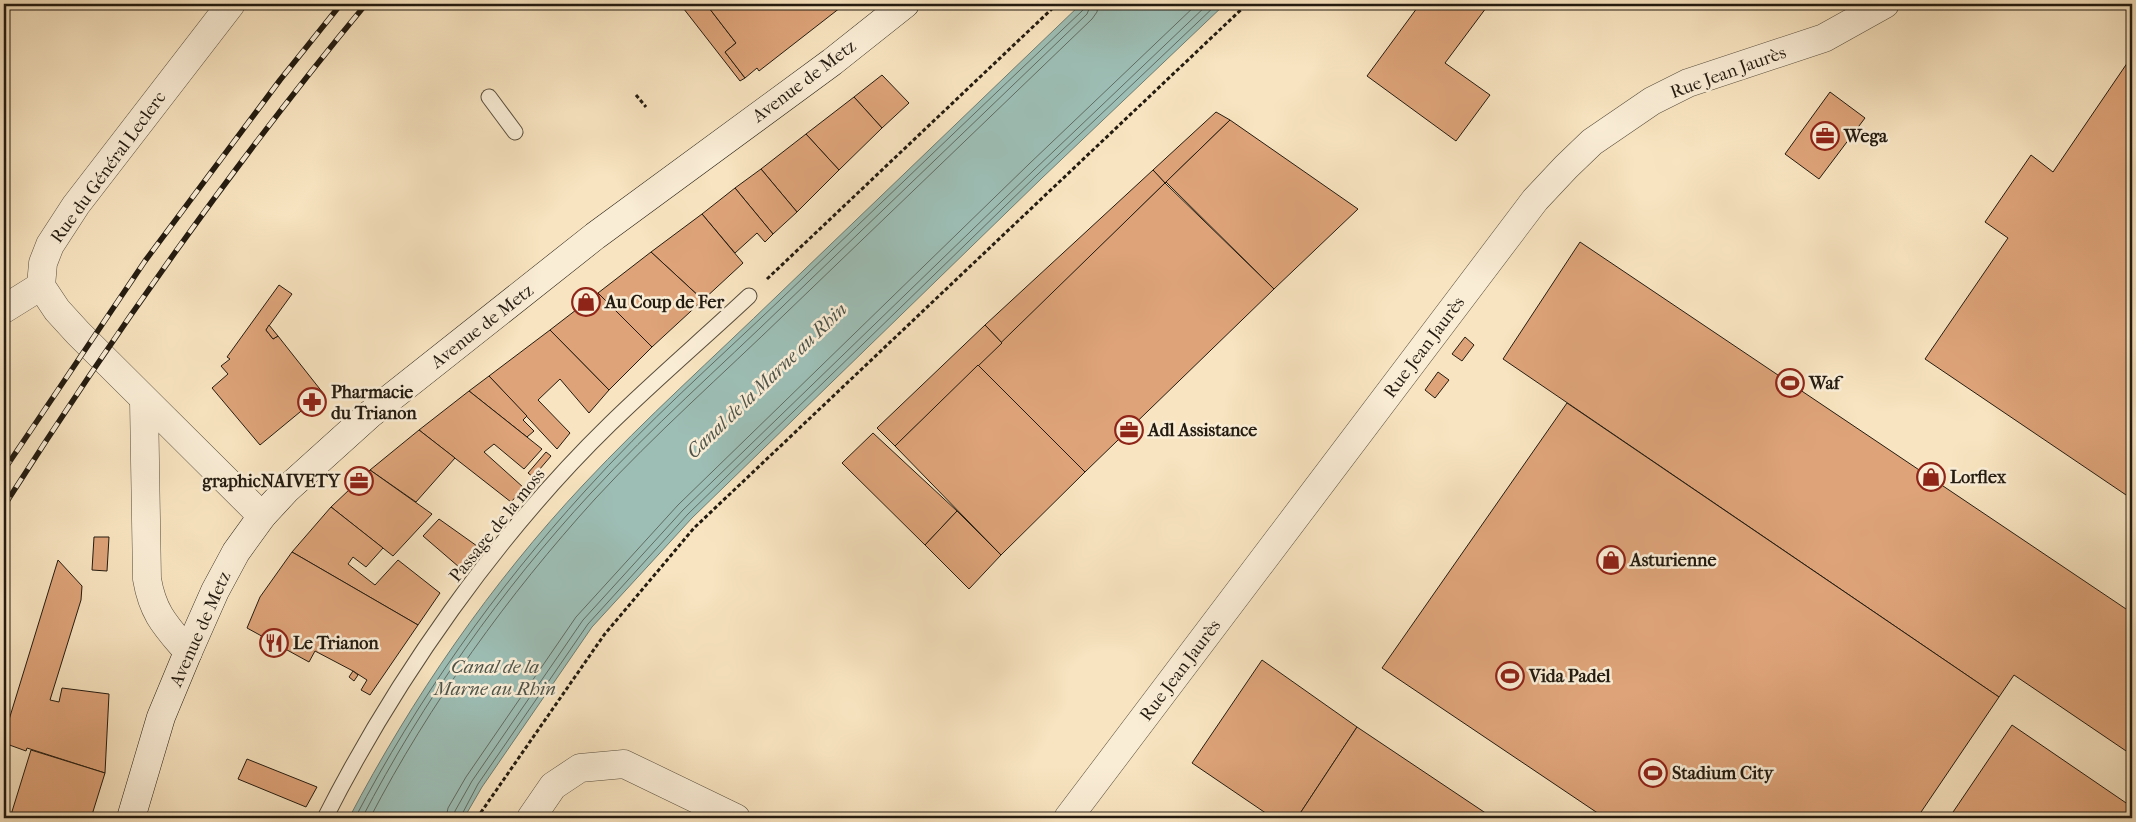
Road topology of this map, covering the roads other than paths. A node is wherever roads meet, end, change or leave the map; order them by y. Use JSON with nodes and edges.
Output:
{"nodes":[{"id":1,"x":231,"y":4,"type":"edge"},
{"id":2,"x":905,"y":4,"type":"edge"},
{"id":3,"x":1884,"y":4,"type":"edge"},
{"id":4,"x":489,"y":97,"type":"dead end"},
{"id":5,"x":515,"y":132,"type":"dead end"},
{"id":6,"x":41,"y":286,"type":"junction"},
{"id":7,"x":749,"y":296,"type":"road end"},
{"id":8,"x":4,"y":309,"type":"edge"},
{"id":9,"x":144,"y":401,"type":"junction"},
{"id":10,"x":262,"y":516,"type":"junction"},
{"id":11,"x":188,"y":652,"type":"junction"},
{"id":12,"x":131,"y":818,"type":"edge"},
{"id":13,"x":325,"y":818,"type":"edge"},
{"id":14,"x":531,"y":818,"type":"edge"},
{"id":15,"x":736,"y":818,"type":"edge"},
{"id":16,"x":1068,"y":818,"type":"edge"}],
"edges":[{"from":1,"to":6,"type":"street","name":"Rue du Général Leclerc"},
{"from":2,"to":10,"type":"street","name":"Avenue de Metz"},
{"from":3,"to":16,"type":"street","name":"Rue Jean Jaurès"},
{"from":4,"to":5,"type":"lane"},
{"from":6,"to":8,"type":"street"},
{"from":6,"to":9,"type":"street"},
{"from":7,"to":13,"type":"lane","name":"Passage de la moss"},
{"from":9,"to":10,"type":"street"},
{"from":9,"to":11,"type":"street"},
{"from":10,"to":11,"type":"street","name":"Avenue de Metz"},
{"from":11,"to":12,"type":"street","name":"Avenue de Metz"},
{"from":14,"to":15,"type":"street"}]}
